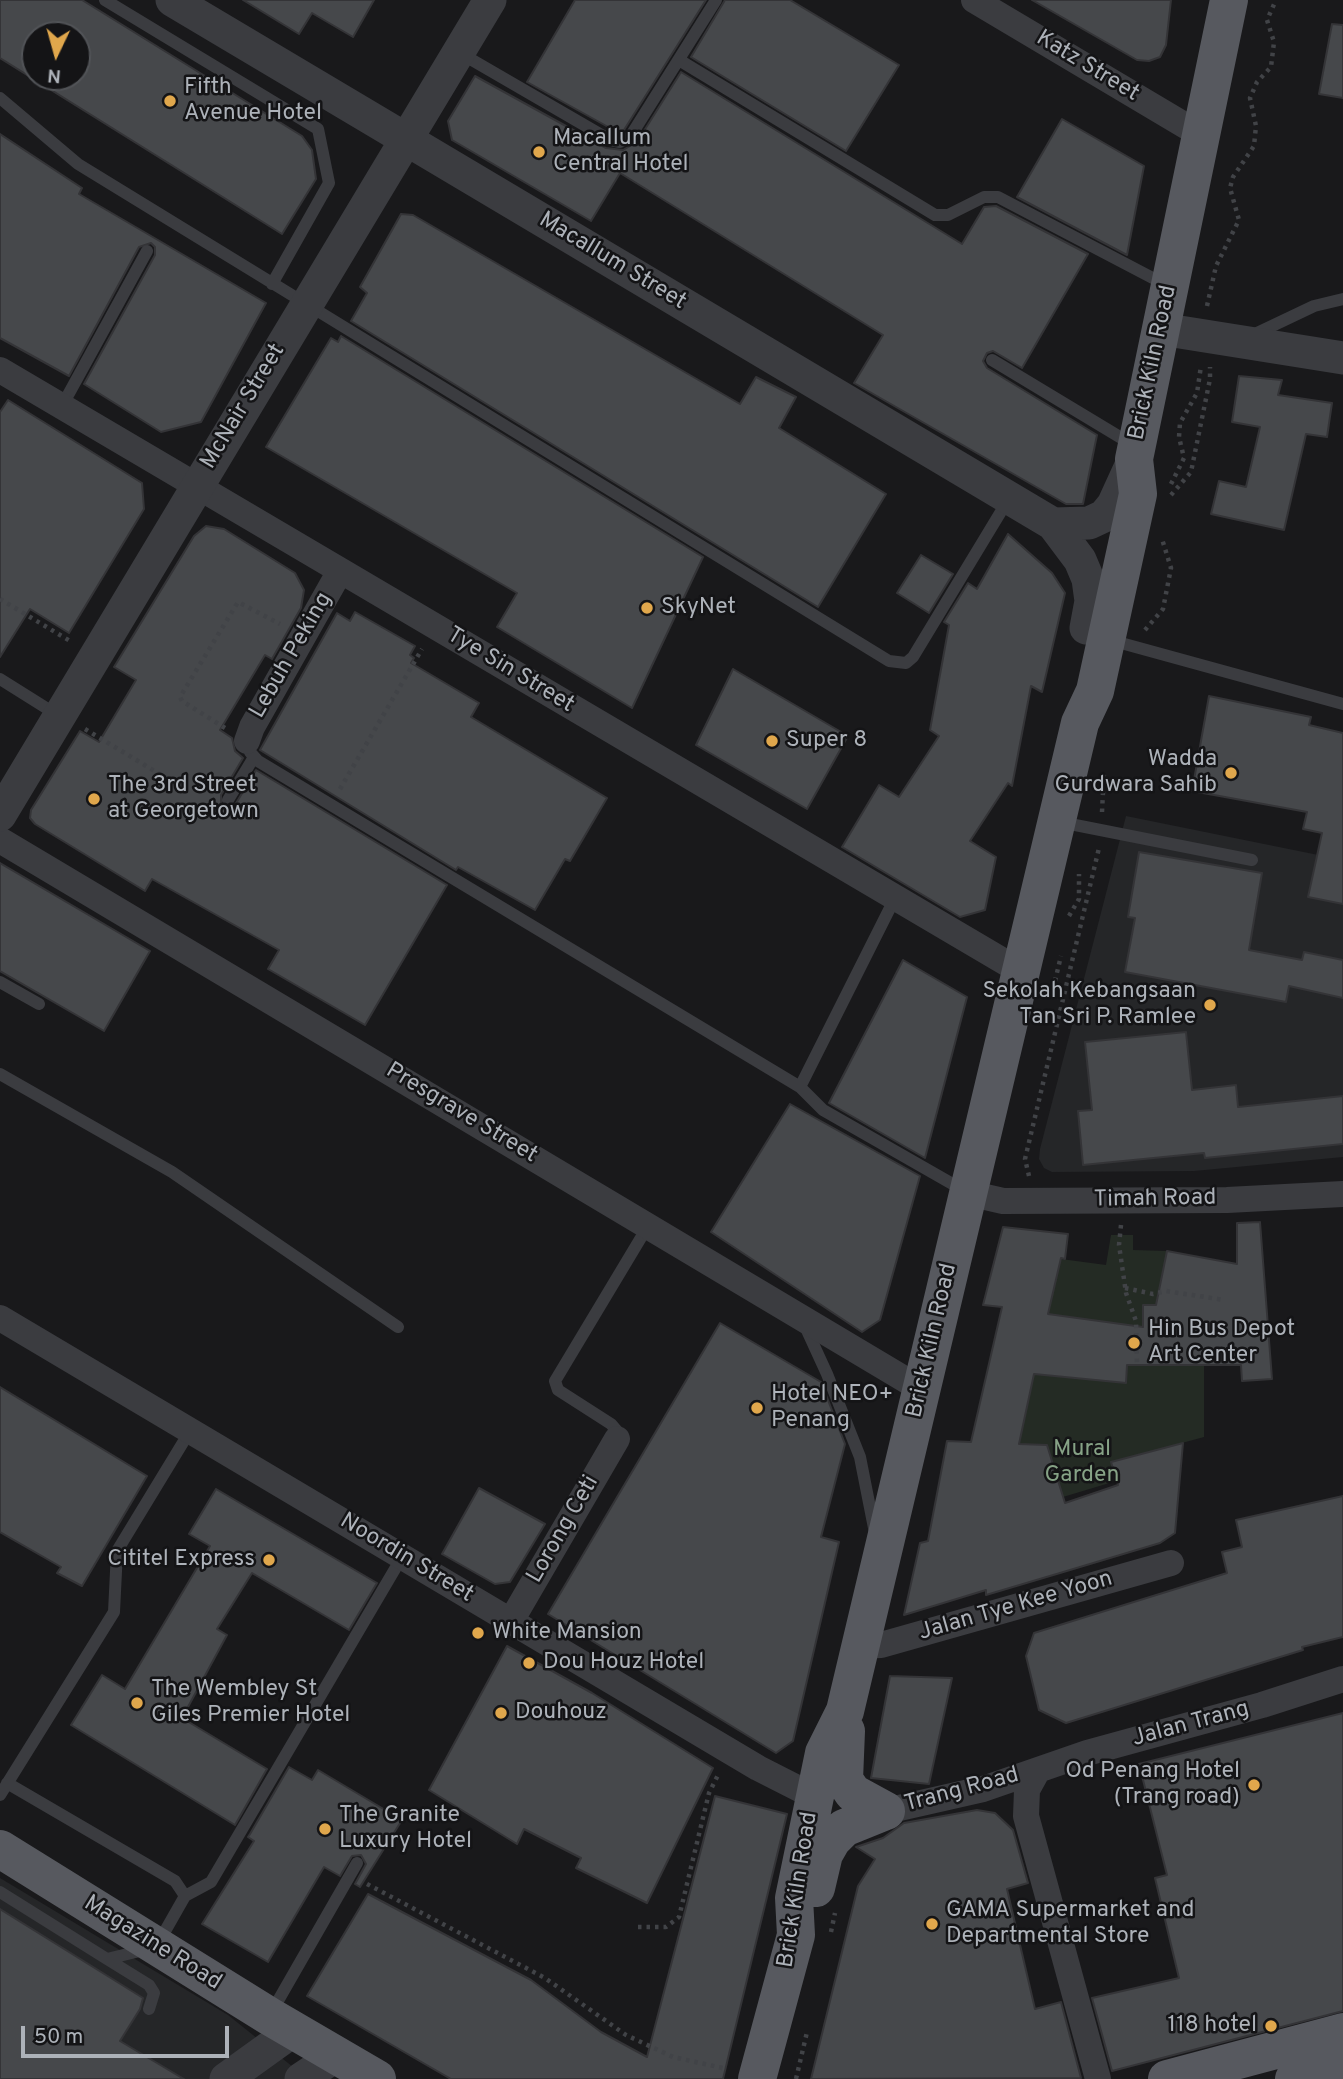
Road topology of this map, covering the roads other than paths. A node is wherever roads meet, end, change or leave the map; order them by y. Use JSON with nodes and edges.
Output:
{"nodes":[{"id":1,"x":105,"y":0,"type":"edge"},
{"id":2,"x":172,"y":0,"type":"edge"},
{"id":3,"x":490,"y":0,"type":"edge"},
{"id":4,"x":716,"y":0,"type":"edge"},
{"id":5,"x":974,"y":0,"type":"edge"},
{"id":6,"x":1229,"y":0,"type":"edge"},
{"id":7,"x":459,"y":52,"type":"junction"},
{"id":8,"x":679,"y":60,"type":"junction"},
{"id":9,"x":0,"y":98,"type":"edge"},
{"id":10,"x":1201,"y":135,"type":"junction"},
{"id":11,"x":405,"y":137,"type":"junction"},
{"id":12,"x":147,"y":251,"type":"dead end"},
{"id":13,"x":272,"y":284,"type":"junction"},
{"id":14,"x":1170,"y":286,"type":"junction"},
{"id":15,"x":1343,"y":299,"type":"edge"},
{"id":16,"x":306,"y":304,"type":"junction"},
{"id":17,"x":1161,"y":328,"type":"junction"},
{"id":18,"x":1243,"y":340,"type":"junction"},
{"id":19,"x":1343,"y":358,"type":"edge"},
{"id":20,"x":992,"y":360,"type":"dead end"},
{"id":21,"x":0,"y":370,"type":"edge"},
{"id":22,"x":62,"y":406,"type":"junction"},
{"id":23,"x":1135,"y":453,"type":"junction"},
{"id":24,"x":197,"y":486,"type":"junction"},
{"id":25,"x":1008,"y":499,"type":"junction"},
{"id":26,"x":1053,"y":524,"type":"junction"},
{"id":27,"x":340,"y":571,"type":"junction"},
{"id":28,"x":1096,"y":634,"type":"junction"},
{"id":29,"x":0,"y":679,"type":"edge"},
{"id":30,"x":1343,"y":704,"type":"edge"},
{"id":31,"x":60,"y":715,"type":"junction"},
{"id":32,"x":250,"y":749,"type":"junction"},
{"id":33,"x":228,"y":800,"type":"dead end"},
{"id":34,"x":0,"y":815,"type":"edge"},
{"id":35,"x":1056,"y":821,"type":"junction"},
{"id":36,"x":0,"y":840,"type":"edge"},
{"id":37,"x":1252,"y":860,"type":"dead end"},
{"id":38,"x":895,"y":898,"type":"junction"},
{"id":39,"x":1020,"y":971,"type":"junction"},
{"id":40,"x":0,"y":982,"type":"edge"},
{"id":41,"x":39,"y":1004,"type":"dead end"},
{"id":42,"x":0,"y":1074,"type":"edge"},
{"id":43,"x":800,"y":1087,"type":"junction"},
{"id":44,"x":968,"y":1193,"type":"junction"},
{"id":45,"x":1343,"y":1194,"type":"edge"},
{"id":46,"x":648,"y":1226,"type":"junction"},
{"id":47,"x":800,"y":1316,"type":"junction"},
{"id":48,"x":0,"y":1318,"type":"edge"},
{"id":49,"x":398,"y":1327,"type":"dead end"},
{"id":50,"x":921,"y":1389,"type":"junction"},
{"id":51,"x":190,"y":1430,"type":"junction"},
{"id":52,"x":617,"y":1439,"type":"joint"},
{"id":53,"x":402,"y":1557,"type":"junction"},
{"id":54,"x":880,"y":1561,"type":"junction"},
{"id":55,"x":1171,"y":1563,"type":"dead end"},
{"id":56,"x":511,"y":1621,"type":"junction"},
{"id":57,"x":861,"y":1646,"type":"junction"},
{"id":58,"x":1343,"y":1678,"type":"edge"},
{"id":59,"x":845,"y":1712,"type":"junction"},
{"id":60,"x":1038,"y":1770,"type":"junction"},
{"id":61,"x":7,"y":1783,"type":"junction"},
{"id":62,"x":983,"y":1789,"type":"junction"},
{"id":63,"x":0,"y":1795,"type":"edge"},
{"id":64,"x":815,"y":1797,"type":"junction"},
{"id":65,"x":886,"y":1811,"type":"junction"},
{"id":66,"x":1026,"y":1816,"type":"junction"},
{"id":67,"x":0,"y":1849,"type":"edge"},
{"id":68,"x":357,"y":1863,"type":"dead end"},
{"id":69,"x":0,"y":1892,"type":"edge"},
{"id":70,"x":183,"y":1892,"type":"junction"},
{"id":71,"x":796,"y":1935,"type":"junction"},
{"id":72,"x":156,"y":1947,"type":"junction"},
{"id":73,"x":107,"y":1959,"type":"junction"},
{"id":74,"x":149,"y":2009,"type":"dead end"},
{"id":75,"x":282,"y":2023,"type":"junction"},
{"id":76,"x":1343,"y":2032,"type":"edge"},
{"id":77,"x":337,"y":2055,"type":"junction"},
{"id":78,"x":1343,"y":2066,"type":"edge"},
{"id":79,"x":745,"y":2075,"type":"edge"},
{"id":80,"x":226,"y":2079,"type":"edge"},
{"id":81,"x":301,"y":2079,"type":"edge"},
{"id":82,"x":377,"y":2079,"type":"edge"},
{"id":83,"x":1098,"y":2079,"type":"edge"},
{"id":84,"x":1167,"y":2079,"type":"edge"},
{"id":85,"x":1294,"y":2079,"type":"edge"}],
"edges":[{"from":1,"to":13,"type":"lane"},
{"from":2,"to":11,"type":"street","name":"Macallum Street"},
{"from":3,"to":7,"type":"street","name":"McNair Street"},
{"from":4,"to":8,"type":"lane"},
{"from":5,"to":10,"type":"street","name":"Katz Street"},
{"from":6,"to":10,"type":"main road","name":"Brick Kiln Road"},
{"from":7,"to":8,"type":"lane"},
{"from":7,"to":11,"type":"street","name":"McNair Street"},
{"from":8,"to":14,"type":"lane"},
{"from":9,"to":13,"type":"lane"},
{"from":10,"to":14,"type":"main road","name":"Brick Kiln Road"},
{"from":11,"to":16,"type":"street","name":"McNair Street"},
{"from":11,"to":25,"type":"street","name":"Macallum Street"},
{"from":12,"to":22,"type":"lane"},
{"from":13,"to":16,"type":"lane"},
{"from":14,"to":17,"type":"main road","name":"Brick Kiln Road"},
{"from":15,"to":18,"type":"lane"},
{"from":16,"to":24,"type":"street","name":"McNair Street"},
{"from":16,"to":25,"type":"lane"},
{"from":17,"to":18,"type":"street"},
{"from":17,"to":23,"type":"main road","name":"Brick Kiln Road"},
{"from":18,"to":19,"type":"street"},
{"from":20,"to":23,"type":"lane"},
{"from":21,"to":22,"type":"street","name":"Tye Sin Street"},
{"from":22,"to":24,"type":"street","name":"Tye Sin Street"},
{"from":23,"to":26,"type":"street"},
{"from":23,"to":28,"type":"main road","name":"Brick Kiln Road"},
{"from":24,"to":27,"type":"street","name":"Tye Sin Street"},
{"from":24,"to":31,"type":"street","name":"McNair Street"},
{"from":25,"to":26,"type":"street","name":"Macallum Street"},
{"from":26,"to":28,"type":"street","name":"Macallum Street"},
{"from":27,"to":32,"type":"street","name":"Lebuh Peking"},
{"from":27,"to":38,"type":"street","name":"Tye Sin Street"},
{"from":28,"to":30,"type":"lane"},
{"from":28,"to":35,"type":"main road","name":"Brick Kiln Road"},
{"from":29,"to":31,"type":"lane"},
{"from":31,"to":34,"type":"street","name":"McNair Street"},
{"from":32,"to":33,"type":"lane"},
{"from":32,"to":43,"type":"lane"},
{"from":35,"to":37,"type":"lane"},
{"from":35,"to":39,"type":"main road","name":"Brick Kiln Road"},
{"from":36,"to":46,"type":"street","name":"Presgrave Street"},
{"from":38,"to":39,"type":"street","name":"Tye Sin Street"},
{"from":38,"to":43,"type":"lane"},
{"from":39,"to":44,"type":"main road","name":"Brick Kiln Road"},
{"from":40,"to":41,"type":"lane"},
{"from":42,"to":49,"type":"lane"},
{"from":43,"to":44,"type":"lane"},
{"from":44,"to":45,"type":"street","name":"Timah Road"},
{"from":44,"to":50,"type":"main road","name":"Brick Kiln Road"},
{"from":46,"to":47,"type":"street","name":"Presgrave Street"},
{"from":46,"to":52,"type":"lane"},
{"from":47,"to":50,"type":"street","name":"Presgrave Street"},
{"from":47,"to":54,"type":"lane"},
{"from":48,"to":51,"type":"street","name":"Noordin Street"},
{"from":50,"to":54,"type":"main road","name":"Brick Kiln Road"},
{"from":51,"to":53,"type":"street","name":"Noordin Street"},
{"from":51,"to":61,"type":"lane"},
{"from":52,"to":56,"type":"street","name":"Lorong Ceti"},
{"from":53,"to":56,"type":"street","name":"Noordin Street"},
{"from":53,"to":70,"type":"lane"},
{"from":54,"to":57,"type":"main road","name":"Brick Kiln Road"},
{"from":55,"to":57,"type":"street","name":"Jalan Tye Kee Yoon"},
{"from":56,"to":64,"type":"street","name":"Noordin Street"},
{"from":57,"to":59,"type":"main road","name":"Brick Kiln Road"},
{"from":58,"to":60,"type":"street","name":"Jalan Trang"},
{"from":59,"to":64,"type":"main road","name":"Brick Kiln Road"},
{"from":59,"to":65,"type":"main road"},
{"from":60,"to":62,"type":"street","name":"Trang Road"},
{"from":60,"to":66,"type":"street"},
{"from":61,"to":63,"type":"lane"},
{"from":61,"to":70,"type":"lane"},
{"from":62,"to":65,"type":"street","name":"Trang Road"},
{"from":62,"to":66,"type":"street"},
{"from":64,"to":71,"type":"main road","name":"Brick Kiln Road"},
{"from":65,"to":71,"type":"main road"},
{"from":66,"to":83,"type":"street"},
{"from":67,"to":72,"type":"main road","name":"Magazine Road"},
{"from":68,"to":75,"type":"lane"},
{"from":69,"to":73,"type":"lane"},
{"from":70,"to":72,"type":"lane"},
{"from":71,"to":79,"type":"main road","name":"Brick Kiln Road"},
{"from":72,"to":73,"type":"lane"},
{"from":72,"to":75,"type":"main road","name":"Magazine Road"},
{"from":73,"to":74,"type":"lane"},
{"from":75,"to":77,"type":"main road","name":"Magazine Road"},
{"from":75,"to":80,"type":"street"},
{"from":76,"to":84,"type":"main road"},
{"from":77,"to":81,"type":"street"},
{"from":77,"to":82,"type":"main road","name":"Magazine Road"},
{"from":78,"to":85,"type":"main road"}]}
